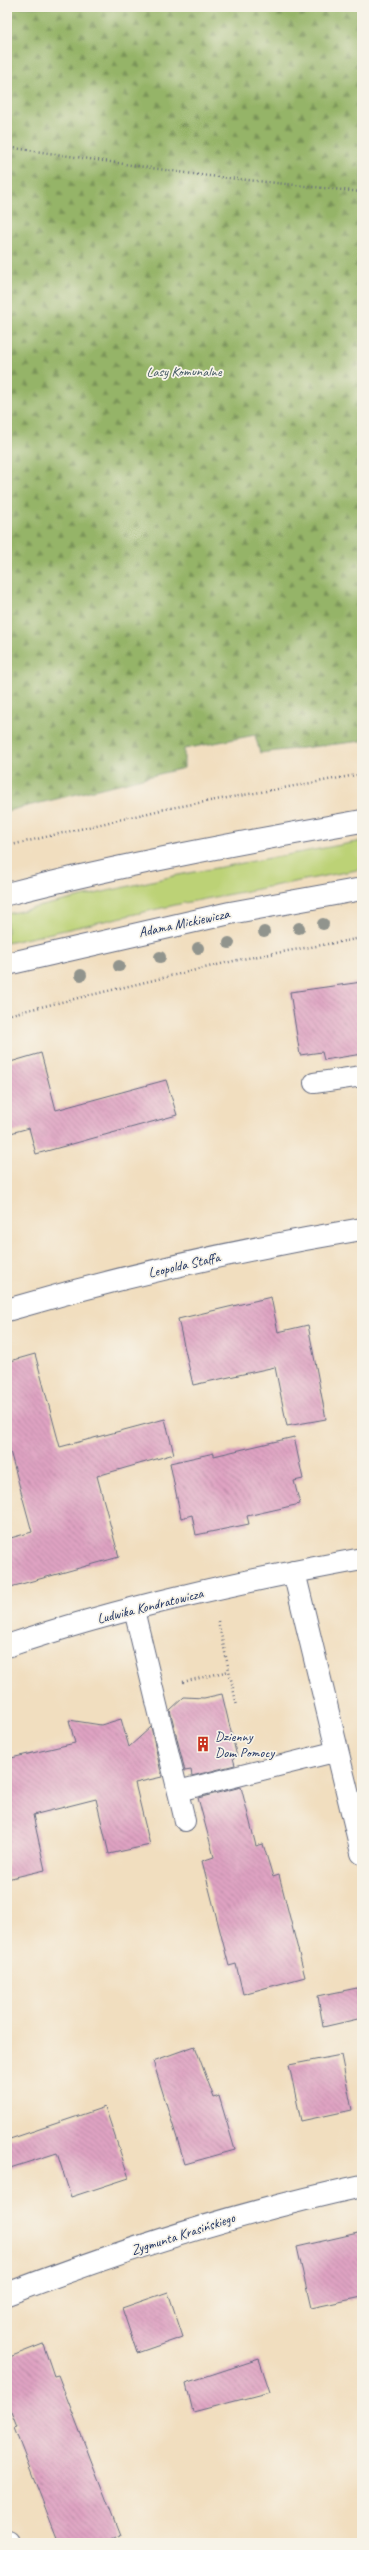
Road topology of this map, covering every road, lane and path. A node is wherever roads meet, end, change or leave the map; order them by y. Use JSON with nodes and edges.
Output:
{"nodes":[{"id":1,"x":7,"y":147,"type":"edge"},
{"id":2,"x":362,"y":192,"type":"edge"},
{"id":3,"x":362,"y":774,"type":"edge"},
{"id":4,"x":362,"y":821,"type":"edge"},
{"id":5,"x":7,"y":846,"type":"edge"},
{"id":6,"x":362,"y":889,"type":"edge"},
{"id":7,"x":7,"y":894,"type":"edge"},
{"id":8,"x":362,"y":938,"type":"edge"},
{"id":9,"x":7,"y":964,"type":"edge"},
{"id":10,"x":7,"y":1015,"type":"edge"},
{"id":11,"x":362,"y":1076,"type":"edge"},
{"id":12,"x":314,"y":1083,"type":"dead end"},
{"id":13,"x":362,"y":1229,"type":"edge"},
{"id":14,"x":7,"y":1310,"type":"edge"},
{"id":15,"x":362,"y":1559,"type":"edge"},
{"id":16,"x":294,"y":1572,"type":"junction"},
{"id":17,"x":134,"y":1610,"type":"junction"},
{"id":18,"x":217,"y":1616,"type":"dead end"},
{"id":19,"x":7,"y":1646,"type":"edge"},
{"id":20,"x":229,"y":1671,"type":"junction"},
{"id":21,"x":153,"y":1689,"type":"junction"},
{"id":22,"x":237,"y":1706,"type":"dead end"},
{"id":23,"x":338,"y":1751,"type":"junction"},
{"id":24,"x":178,"y":1791,"type":"junction"},
{"id":25,"x":185,"y":1821,"type":"dead end"},
{"id":26,"x":362,"y":1853,"type":"edge"},
{"id":27,"x":362,"y":2186,"type":"edge"},
{"id":28,"x":7,"y":2294,"type":"edge"}],
"edges":[{"from":1,"to":2,"type":"path"},
{"from":3,"to":5,"type":"path"},
{"from":4,"to":7,"type":"street"},
{"from":6,"to":9,"type":"street","name":"Adama Mickiewicza"},
{"from":8,"to":10,"type":"path"},
{"from":11,"to":12,"type":"lane"},
{"from":13,"to":14,"type":"street","name":"Leopolda Staffa"},
{"from":15,"to":16,"type":"street","name":"Ludwika Kondratowicza"},
{"from":16,"to":17,"type":"street","name":"Ludwika Kondratowicza"},
{"from":16,"to":23,"type":"street"},
{"from":17,"to":19,"type":"street","name":"Ludwika Kondratowicza"},
{"from":17,"to":21,"type":"lane"},
{"from":18,"to":20,"type":"path"},
{"from":20,"to":21,"type":"path"},
{"from":20,"to":22,"type":"path"},
{"from":21,"to":24,"type":"lane"},
{"from":23,"to":24,"type":"lane"},
{"from":23,"to":26,"type":"street"},
{"from":24,"to":25,"type":"lane"},
{"from":27,"to":28,"type":"street","name":"Zygmunta Krasińskiego"}]}
